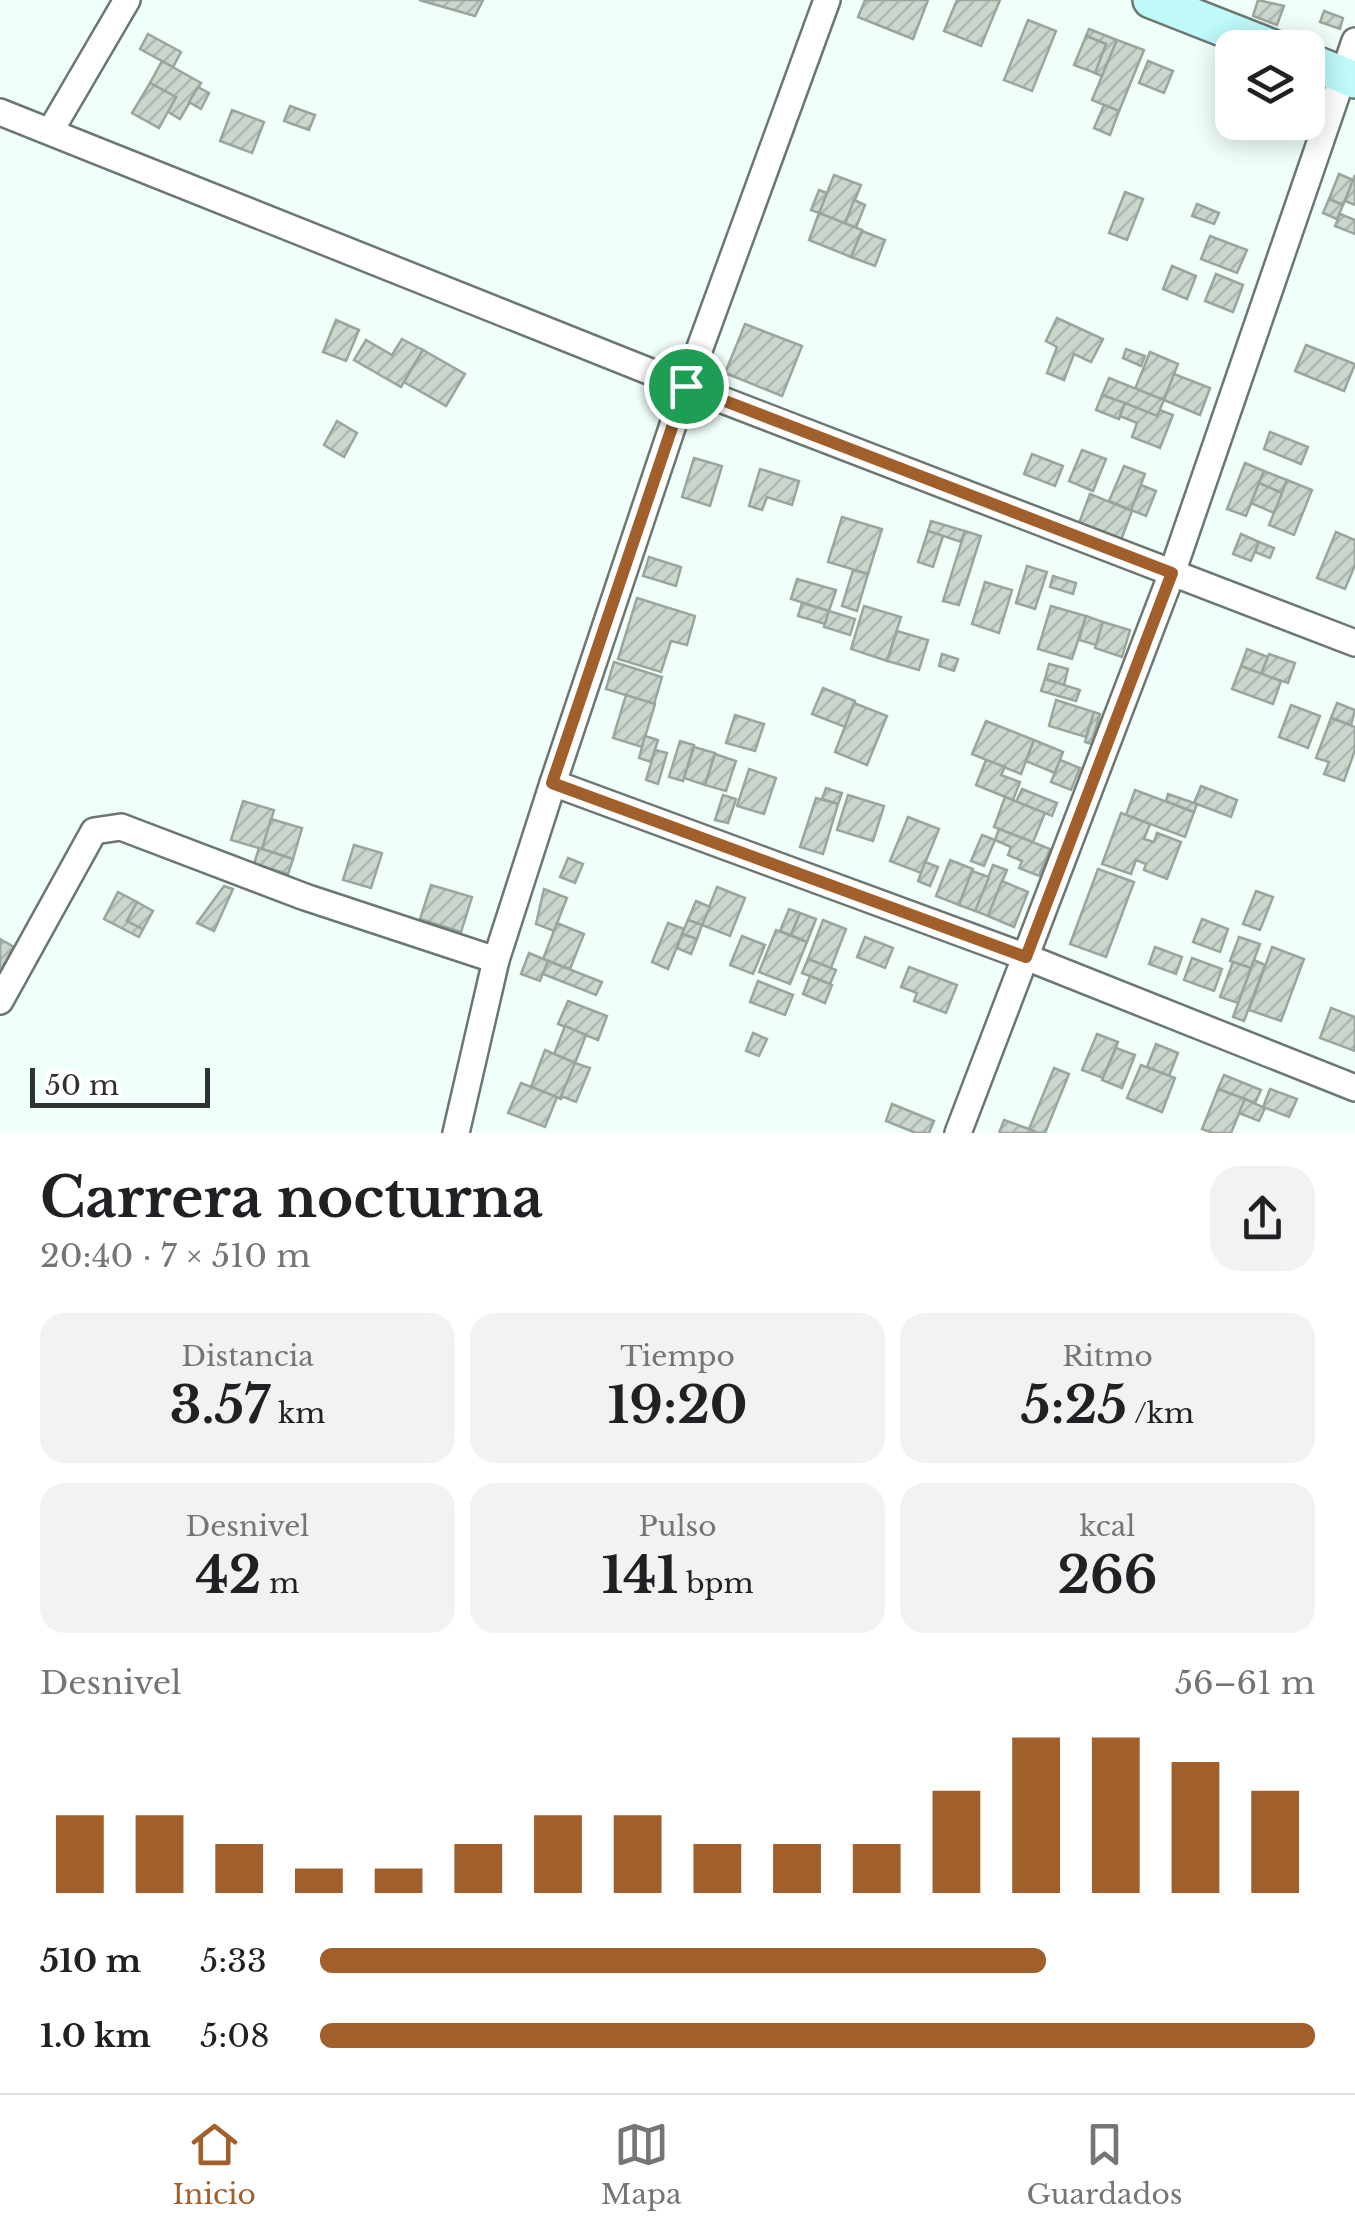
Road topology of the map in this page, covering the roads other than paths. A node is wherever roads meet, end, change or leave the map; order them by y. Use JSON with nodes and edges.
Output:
{"nodes":[{"id":1,"x":127,"y":0,"type":"edge"},
{"id":2,"x":827,"y":0,"type":"edge"},
{"id":3,"x":1151,"y":0,"type":"edge"},
{"id":4,"x":1227,"y":30,"type":"edge"},
{"id":5,"x":1355,"y":41,"type":"edge"},
{"id":6,"x":1325,"y":68,"type":"edge"},
{"id":7,"x":1349,"y":77,"type":"edge"},
{"id":8,"x":0,"y":112,"type":"edge"},
{"id":9,"x":51,"y":130,"type":"junction"},
{"id":10,"x":686,"y":386,"type":"junction"},
{"id":11,"x":1172,"y":573,"type":"junction"},
{"id":12,"x":1355,"y":643,"type":"edge"},
{"id":13,"x":552,"y":783,"type":"junction"},
{"id":14,"x":1026,"y":957,"type":"junction"},
{"id":15,"x":496,"y":960,"type":"junction"},
{"id":16,"x":0,"y":1000,"type":"edge"},
{"id":17,"x":1355,"y":1088,"type":"edge"},
{"id":18,"x":456,"y":1133,"type":"edge"},
{"id":19,"x":958,"y":1133,"type":"edge"}],
"edges":[{"from":1,"to":9,"type":"street"},
{"from":2,"to":10,"type":"street"},
{"from":3,"to":4,"type":"main road"},
{"from":5,"to":7,"type":"street"},
{"from":6,"to":7,"type":"main road"},
{"from":7,"to":11,"type":"street"},
{"from":8,"to":9,"type":"street"},
{"from":9,"to":10,"type":"street"},
{"from":10,"to":11,"type":"street"},
{"from":10,"to":13,"type":"street"},
{"from":11,"to":12,"type":"street"},
{"from":11,"to":14,"type":"street"},
{"from":13,"to":14,"type":"street"},
{"from":13,"to":15,"type":"street"},
{"from":14,"to":17,"type":"street"},
{"from":14,"to":19,"type":"street"},
{"from":15,"to":16,"type":"street"},
{"from":15,"to":18,"type":"street"}]}
